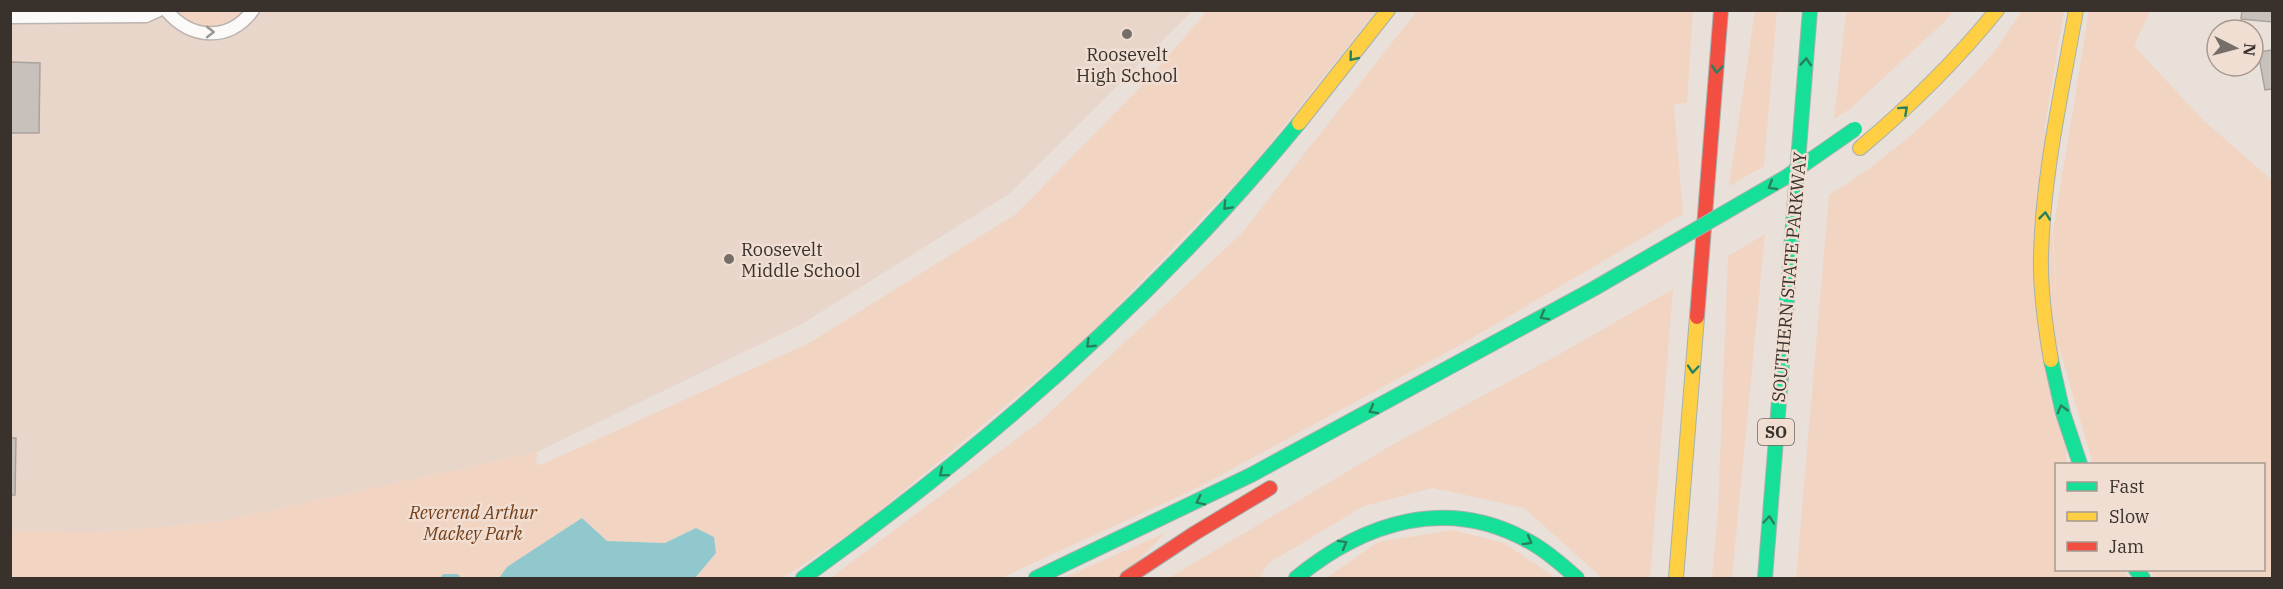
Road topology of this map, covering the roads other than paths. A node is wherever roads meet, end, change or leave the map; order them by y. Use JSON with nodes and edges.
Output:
{"nodes":[{"id":1,"x":159,"y":10,"type":"edge"},
{"id":2,"x":166,"y":10,"type":"edge"},
{"id":3,"x":253,"y":10,"type":"edge"},
{"id":4,"x":1388,"y":10,"type":"edge"},
{"id":5,"x":1721,"y":10,"type":"edge"},
{"id":6,"x":1997,"y":10,"type":"edge"},
{"id":7,"x":2076,"y":10,"type":"edge"},
{"id":8,"x":1810,"y":14,"type":"edge"},
{"id":9,"x":10,"y":17,"type":"edge"},
{"id":10,"x":1859,"y":125,"type":"dead end"},
{"id":11,"x":1855,"y":151,"type":"dead end"},
{"id":12,"x":1814,"y":181,"type":"dead end"},
{"id":13,"x":1785,"y":200,"type":"dead end"},
{"id":14,"x":1720,"y":239,"type":"dead end"},
{"id":15,"x":1689,"y":256,"type":"dead end"},
{"id":16,"x":2079,"y":463,"type":"edge"},
{"id":17,"x":1280,"y":482,"type":"dead end"},
{"id":18,"x":803,"y":579,"type":"edge"},
{"id":19,"x":1036,"y":579,"type":"edge"},
{"id":20,"x":1127,"y":579,"type":"edge"},
{"id":21,"x":1296,"y":579,"type":"edge"},
{"id":22,"x":1577,"y":579,"type":"edge"},
{"id":23,"x":1676,"y":579,"type":"edge"},
{"id":24,"x":1765,"y":579,"type":"edge"}],
"edges":[{"from":1,"to":9,"type":"lane"},
{"from":2,"to":3,"type":"lane","one_way":true},
{"from":4,"to":18,"type":"highway","one_way":true},
{"from":5,"to":23,"type":"highway","one_way":true},
{"from":11,"to":6,"type":"highway","one_way":true},
{"from":16,"to":7,"type":"highway","one_way":true},
{"from":24,"to":8,"type":"highway","name":"SOUTHERN STATE PARKWAY","number":"SO","one_way":true},
{"from":10,"to":19,"type":"highway","one_way":true,"bridge":true},
{"from":12,"to":13,"type":"highway"},
{"from":14,"to":15,"type":"highway"},
{"from":17,"to":20,"type":"highway"},
{"from":21,"to":22,"type":"highway","one_way":true}]}
